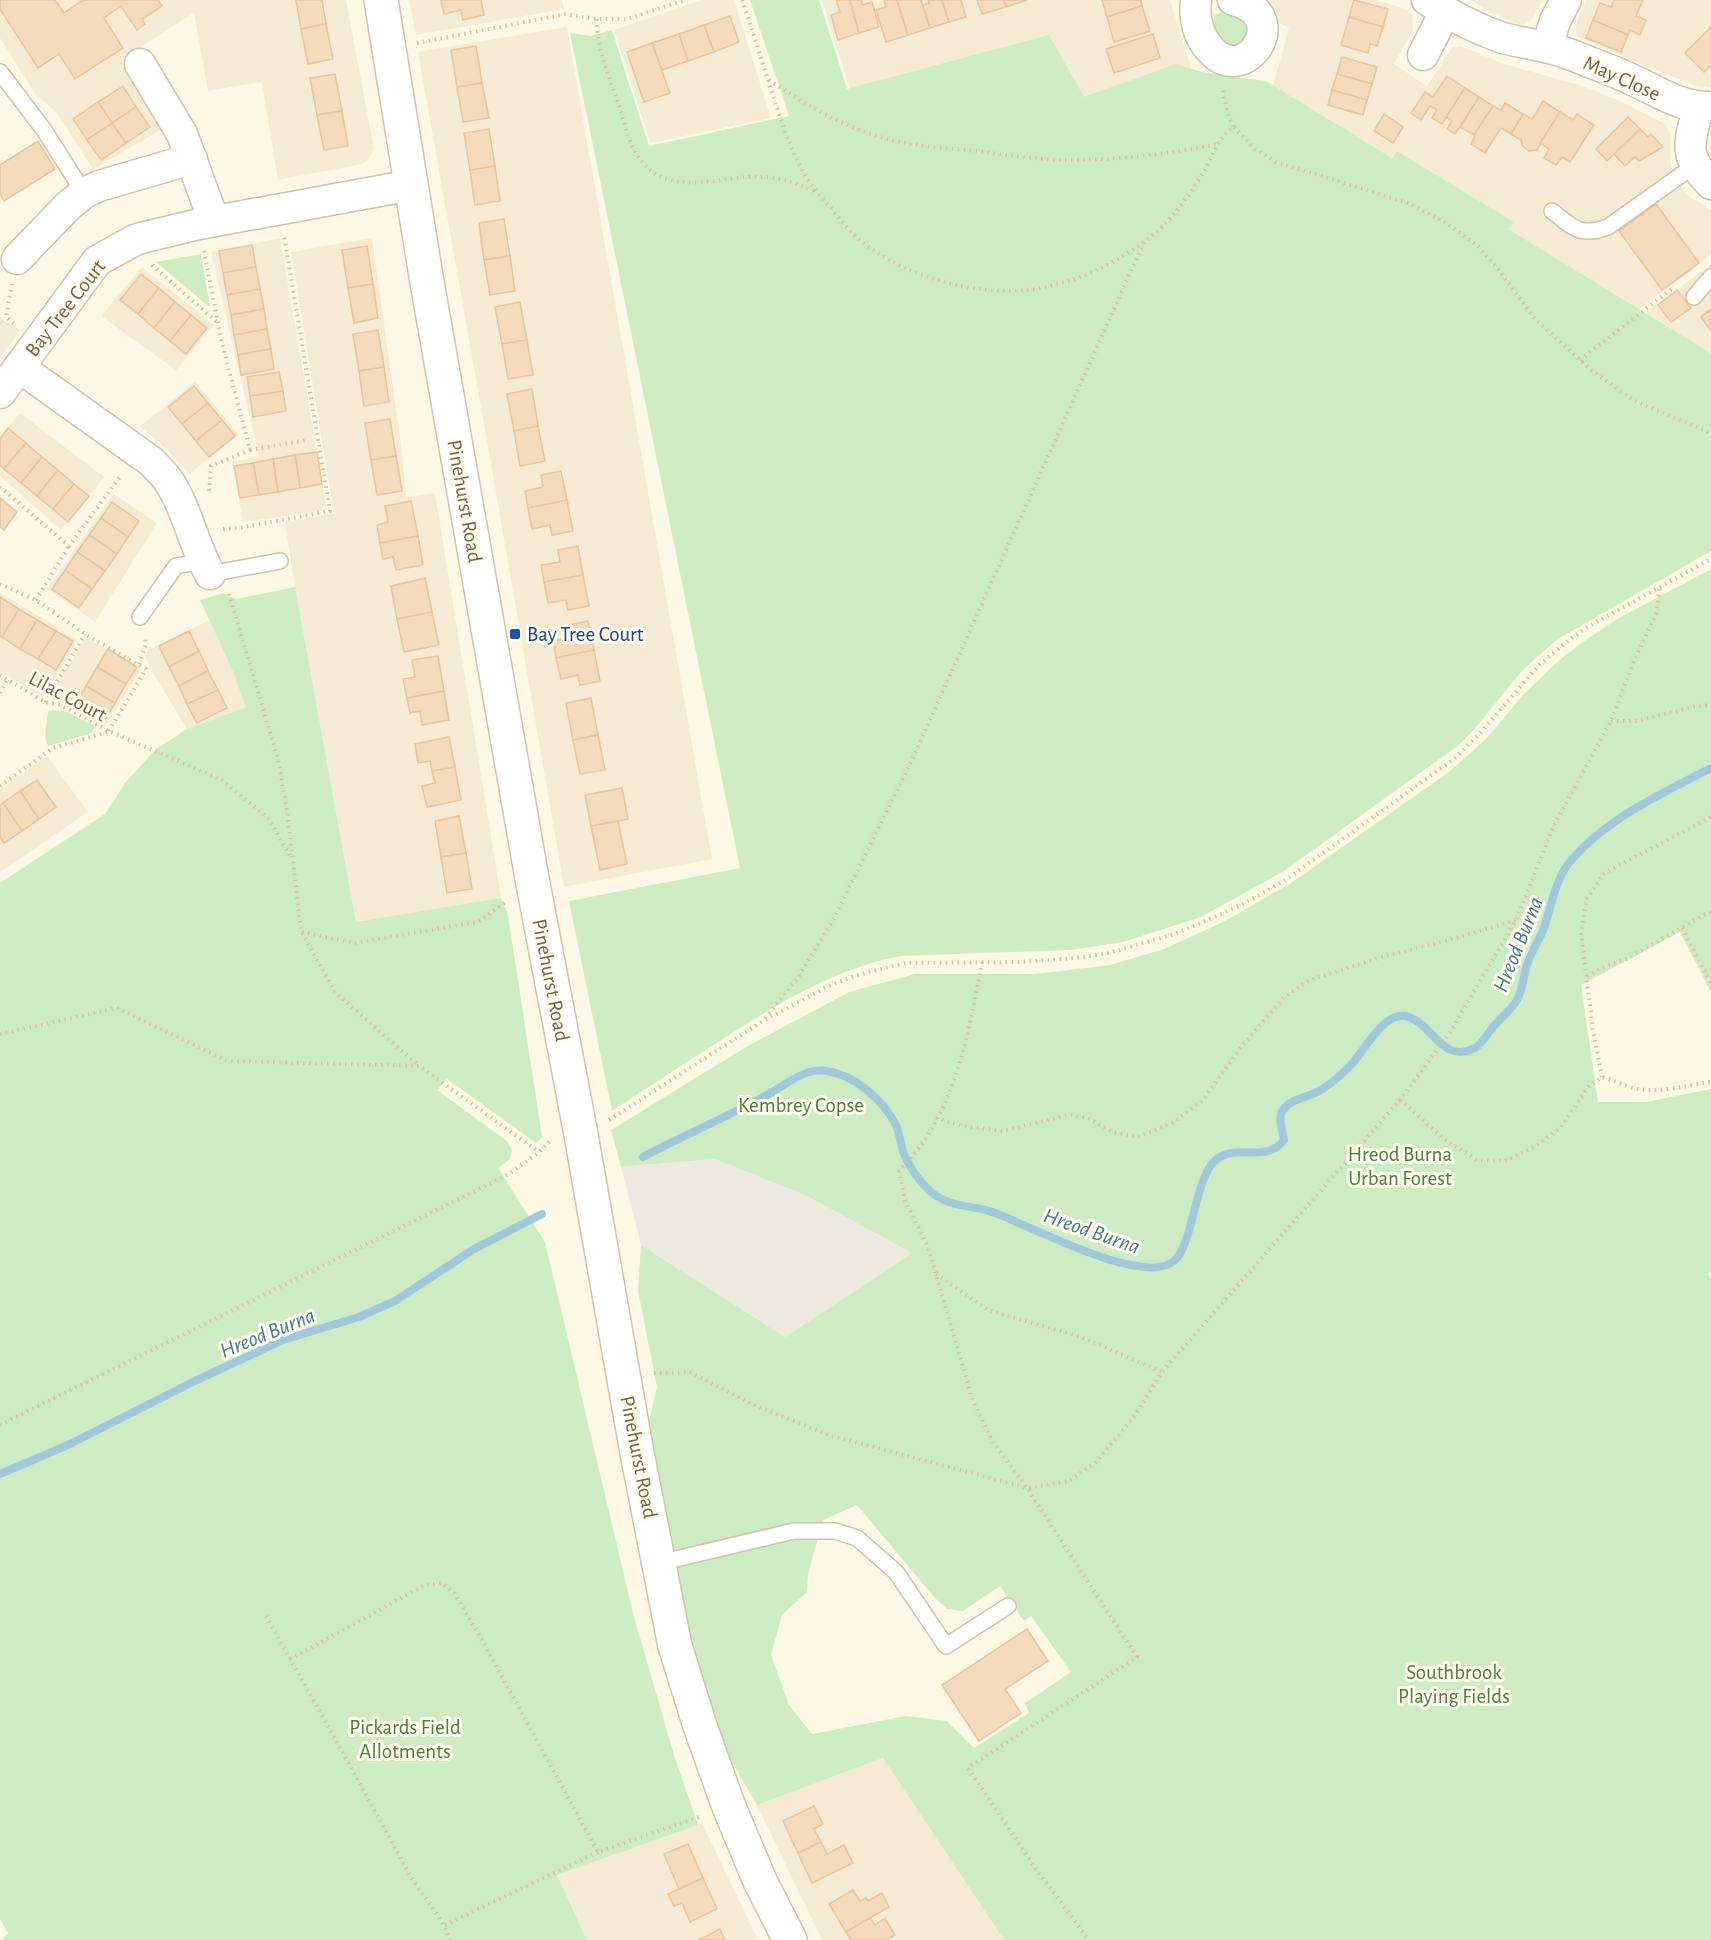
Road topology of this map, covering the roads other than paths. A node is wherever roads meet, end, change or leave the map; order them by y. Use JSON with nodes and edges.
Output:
{"nodes":[{"id":1,"x":381,"y":0,"type":"edge"},
{"id":2,"x":1196,"y":0,"type":"edge"},
{"id":3,"x":1233,"y":0,"type":"edge"},
{"id":4,"x":1566,"y":0,"type":"edge"},
{"id":5,"x":1436,"y":6,"type":"edge"},
{"id":6,"x":1547,"y":47,"type":"junction"},
{"id":7,"x":1423,"y":55,"type":"dead end"},
{"id":8,"x":140,"y":64,"type":"dead end"},
{"id":9,"x":0,"y":72,"type":"edge"},
{"id":10,"x":1705,"y":108,"type":"edge"},
{"id":11,"x":192,"y":159,"type":"junction"},
{"id":12,"x":1703,"y":175,"type":"edge"},
{"id":13,"x":412,"y":185,"type":"junction"},
{"id":14,"x":84,"y":194,"type":"junction"},
{"id":15,"x":1552,"y":211,"type":"dead end"},
{"id":16,"x":206,"y":222,"type":"junction"},
{"id":17,"x":17,"y":259,"type":"road end"},
{"id":18,"x":1711,"y":277,"type":"edge"},
{"id":19,"x":1694,"y":297,"type":"dead end"},
{"id":20,"x":19,"y":367,"type":"junction"},
{"id":21,"x":0,"y":393,"type":"edge"},
{"id":22,"x":280,"y":561,"type":"dead end"},
{"id":23,"x":206,"y":567,"type":"junction"},
{"id":24,"x":140,"y":617,"type":"road end"},
{"id":25,"x":658,"y":1563,"type":"junction"},
{"id":26,"x":1008,"y":1606,"type":"dead end"},
{"id":27,"x":790,"y":1940,"type":"edge"}],
"edges":[{"from":1,"to":13,"type":"street","name":"Pinehurst Road"},
{"from":2,"to":3,"type":"street"},
{"from":4,"to":6,"type":"street"},
{"from":5,"to":6,"type":"street","name":"May Close"},
{"from":5,"to":7,"type":"street","name":"May Close"},
{"from":6,"to":10,"type":"street","name":"May Close"},
{"from":8,"to":11,"type":"street"},
{"from":9,"to":14,"type":"lane"},
{"from":10,"to":12,"type":"street","name":"May Close"},
{"from":11,"to":14,"type":"street"},
{"from":11,"to":16,"type":"street"},
{"from":12,"to":15,"type":"lane"},
{"from":13,"to":16,"type":"street","name":"Bay Tree Court"},
{"from":13,"to":25,"type":"street","name":"Pinehurst Road"},
{"from":14,"to":17,"type":"street"},
{"from":16,"to":20,"type":"street","name":"Bay Tree Court"},
{"from":18,"to":19,"type":"lane"},
{"from":20,"to":21,"type":"street"},
{"from":20,"to":23,"type":"street","name":"Bay Tree Court"},
{"from":22,"to":23,"type":"lane"},
{"from":23,"to":24,"type":"lane"},
{"from":25,"to":26,"type":"lane"},
{"from":25,"to":27,"type":"street","name":"Pinehurst Road"}]}
